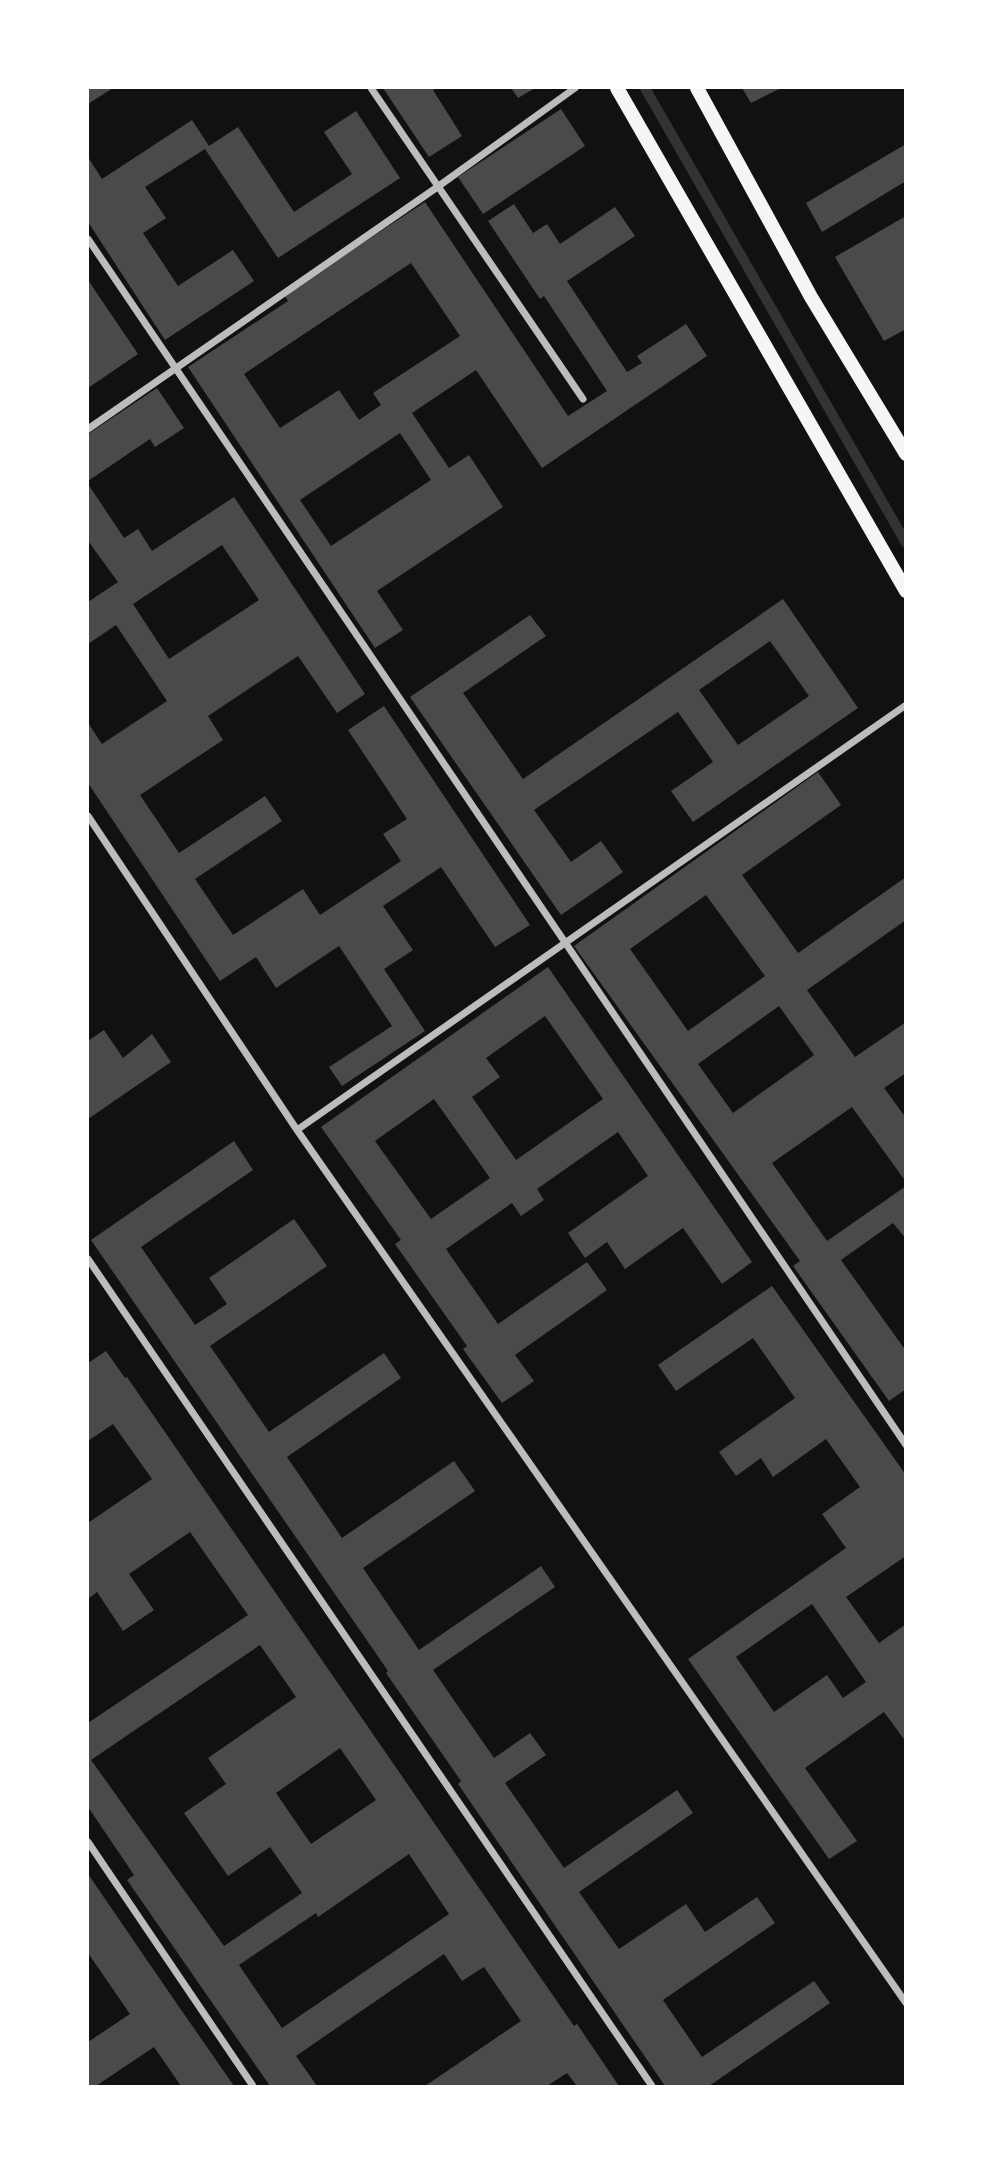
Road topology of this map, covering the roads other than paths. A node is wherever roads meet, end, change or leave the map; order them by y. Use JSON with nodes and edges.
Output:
{"nodes":[{"id":1,"x":371,"y":88,"type":"edge"},
{"id":2,"x":575,"y":88,"type":"edge"},
{"id":3,"x":617,"y":88,"type":"edge"},
{"id":4,"x":697,"y":88,"type":"edge"},
{"id":5,"x":436,"y":188,"type":"junction"},
{"id":6,"x":88,"y":239,"type":"edge"},
{"id":7,"x":176,"y":369,"type":"junction"},
{"id":8,"x":583,"y":399,"type":"dead end"},
{"id":9,"x":88,"y":429,"type":"edge"},
{"id":10,"x":905,"y":454,"type":"edge"},
{"id":11,"x":905,"y":591,"type":"edge"},
{"id":12,"x":905,"y":705,"type":"edge"},
{"id":13,"x":88,"y":816,"type":"edge"},
{"id":14,"x":565,"y":946,"type":"junction"},
{"id":15,"x":297,"y":1130,"type":"junction"},
{"id":16,"x":88,"y":1259,"type":"edge"},
{"id":17,"x":905,"y":1445,"type":"edge"},
{"id":18,"x":88,"y":1842,"type":"edge"},
{"id":19,"x":905,"y":2003,"type":"edge"},
{"id":20,"x":253,"y":2087,"type":"edge"},
{"id":21,"x":652,"y":2087,"type":"edge"}],
"edges":[{"from":1,"to":5,"type":"street"},
{"from":2,"to":5,"type":"street"},
{"from":3,"to":11,"type":"main road"},
{"from":4,"to":10,"type":"main road"},
{"from":5,"to":7,"type":"street"},
{"from":5,"to":8,"type":"street"},
{"from":6,"to":7,"type":"street"},
{"from":7,"to":9,"type":"street"},
{"from":7,"to":14,"type":"street"},
{"from":12,"to":14,"type":"street"},
{"from":13,"to":15,"type":"street"},
{"from":14,"to":15,"type":"street"},
{"from":14,"to":17,"type":"street"},
{"from":15,"to":19,"type":"street"},
{"from":16,"to":21,"type":"street"},
{"from":18,"to":20,"type":"street"}]}
